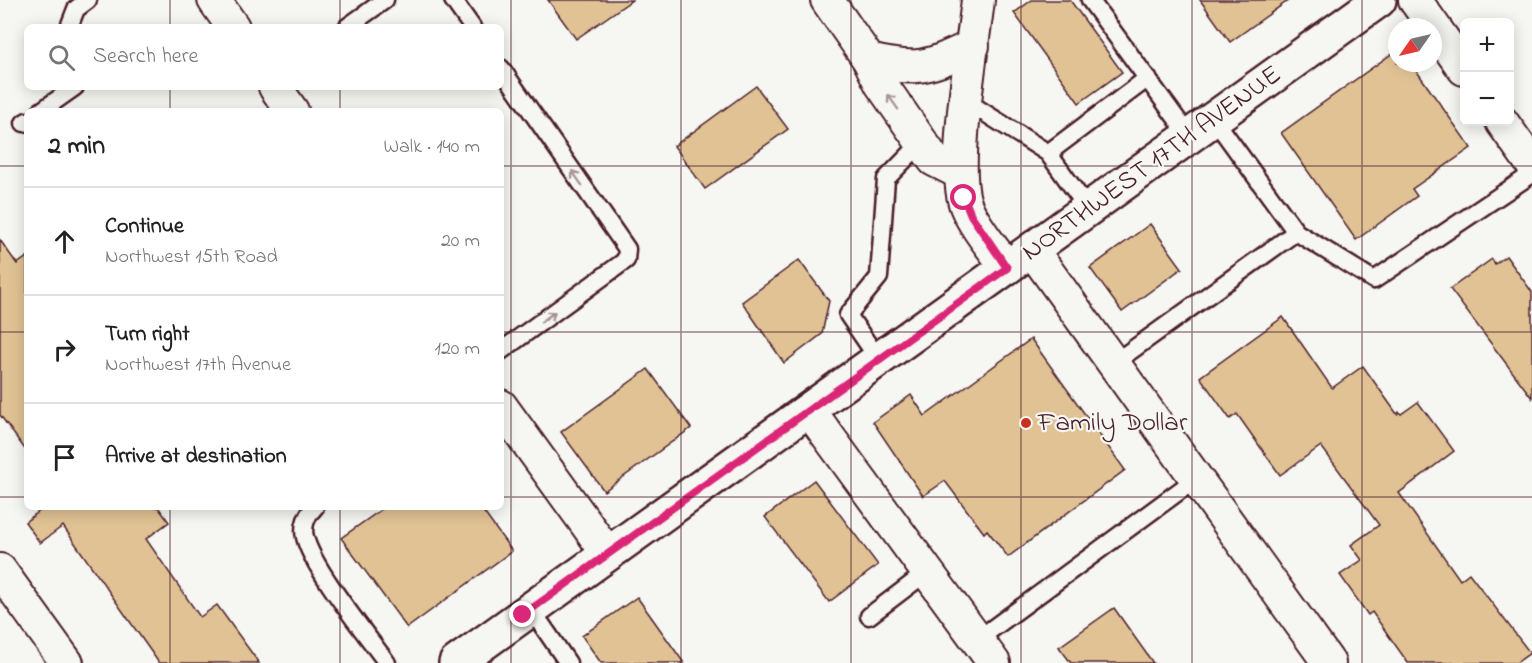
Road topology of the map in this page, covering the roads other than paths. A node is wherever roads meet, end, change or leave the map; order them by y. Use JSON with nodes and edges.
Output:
{"nodes":[{"id":1,"x":88,"y":0,"type":"edge"},
{"id":2,"x":214,"y":0,"type":"edge"},
{"id":3,"x":385,"y":0,"type":"edge"},
{"id":4,"x":453,"y":0,"type":"edge"},
{"id":5,"x":827,"y":0,"type":"edge"},
{"id":6,"x":978,"y":0,"type":"edge"},
{"id":7,"x":1090,"y":0,"type":"edge"},
{"id":8,"x":1379,"y":0,"type":"edge"},
{"id":9,"x":1415,"y":0,"type":"edge"},
{"id":10,"x":70,"y":24,"type":"edge"},
{"id":11,"x":231,"y":24,"type":"edge"},
{"id":12,"x":351,"y":24,"type":"edge"},
{"id":13,"x":470,"y":24,"type":"edge"},
{"id":14,"x":973,"y":46,"type":"junction"},
{"id":15,"x":869,"y":60,"type":"junction"},
{"id":16,"x":1460,"y":63,"type":"edge"},
{"id":17,"x":504,"y":72,"type":"edge"},
{"id":18,"x":1148,"y":78,"type":"junction"},
{"id":19,"x":71,"y":90,"type":"edge"},
{"id":20,"x":277,"y":90,"type":"edge"},
{"id":21,"x":966,"y":101,"type":"junction"},
{"id":22,"x":45,"y":108,"type":"edge"},
{"id":23,"x":290,"y":108,"type":"edge"},
{"id":24,"x":1505,"y":126,"type":"edge"},
{"id":25,"x":1202,"y":128,"type":"junction"},
{"id":26,"x":922,"y":142,"type":"junction"},
{"id":27,"x":1048,"y":153,"type":"junction"},
{"id":28,"x":1532,"y":164,"type":"edge"},
{"id":29,"x":960,"y":174,"type":"junction"},
{"id":30,"x":1532,"y":174,"type":"edge"},
{"id":31,"x":1089,"y":210,"type":"junction"},
{"id":32,"x":1296,"y":232,"type":"junction"},
{"id":33,"x":1020,"y":259,"type":"junction"},
{"id":34,"x":504,"y":349,"type":"edge"},
{"id":35,"x":879,"y":360,"type":"junction"},
{"id":36,"x":1114,"y":363,"type":"junction"},
{"id":37,"x":504,"y":410,"type":"edge"},
{"id":38,"x":809,"y":410,"type":"junction"},
{"id":39,"x":1197,"y":478,"type":"junction"},
{"id":40,"x":313,"y":510,"type":"edge"},
{"id":41,"x":608,"y":554,"type":"junction"},
{"id":42,"x":0,"y":570,"type":"edge"},
{"id":43,"x":927,"y":572,"type":"junction"},
{"id":44,"x":531,"y":609,"type":"junction"},
{"id":45,"x":869,"y":616,"type":"dead end"},
{"id":46,"x":985,"y":651,"type":"edge"},
{"id":47,"x":67,"y":663,"type":"edge"},
{"id":48,"x":387,"y":663,"type":"edge"},
{"id":49,"x":456,"y":663,"type":"edge"},
{"id":50,"x":568,"y":663,"type":"edge"},
{"id":51,"x":1329,"y":663,"type":"edge"}],
"edges":[{"from":1,"to":10,"type":"lane"},
{"from":2,"to":11,"type":"street"},
{"from":3,"to":12,"type":"lane"},
{"from":4,"to":13,"type":"lane"},
{"from":5,"to":15,"type":"street"},
{"from":6,"to":14,"type":"street"},
{"from":7,"to":18,"type":"lane"},
{"from":8,"to":25,"type":"main road","name":"NORTHWEST 17TH AVENUE"},
{"from":9,"to":16,"type":"street"},
{"from":14,"to":15,"type":"street"},
{"from":14,"to":21,"type":"street"},
{"from":26,"to":15,"type":"street","one_way":true},
{"from":34,"to":17,"type":"lane","one_way":true},
{"from":18,"to":25,"type":"lane"},
{"from":18,"to":27,"type":"lane"},
{"from":19,"to":22,"type":"lane"},
{"from":20,"to":23,"type":"street"},
{"from":21,"to":27,"type":"lane"},
{"from":21,"to":29,"type":"street"},
{"from":24,"to":28,"type":"street"},
{"from":25,"to":31,"type":"main road","name":"NORTHWEST 17TH AVENUE"},
{"from":25,"to":32,"type":"lane"},
{"from":26,"to":29,"type":"street"},
{"from":26,"to":35,"type":"lane"},
{"from":27,"to":31,"type":"lane"},
{"from":29,"to":33,"type":"street"},
{"from":30,"to":32,"type":"lane"},
{"from":31,"to":33,"type":"main road","name":"NORTHWEST 17TH AVENUE"},
{"from":32,"to":36,"type":"lane"},
{"from":33,"to":35,"type":"main road","name":"NORTHWEST 17TH AVENUE"},
{"from":33,"to":36,"type":"street"},
{"from":35,"to":38,"type":"main road","name":"NORTHWEST 17TH AVENUE"},
{"from":36,"to":39,"type":"street"},
{"from":37,"to":41,"type":"street"},
{"from":38,"to":41,"type":"main road","name":"NORTHWEST 17TH AVENUE"},
{"from":38,"to":43,"type":"street"},
{"from":39,"to":46,"type":"lane"},
{"from":39,"to":51,"type":"street"},
{"from":40,"to":48,"type":"lane"},
{"from":41,"to":44,"type":"main road","name":"NORTHWEST 17TH AVENUE"},
{"from":42,"to":47,"type":"street"},
{"from":43,"to":45,"type":"lane"},
{"from":43,"to":46,"type":"street"},
{"from":44,"to":49,"type":"main road","name":"NORTHWEST 17TH AVENUE"},
{"from":44,"to":50,"type":"lane"}]}
